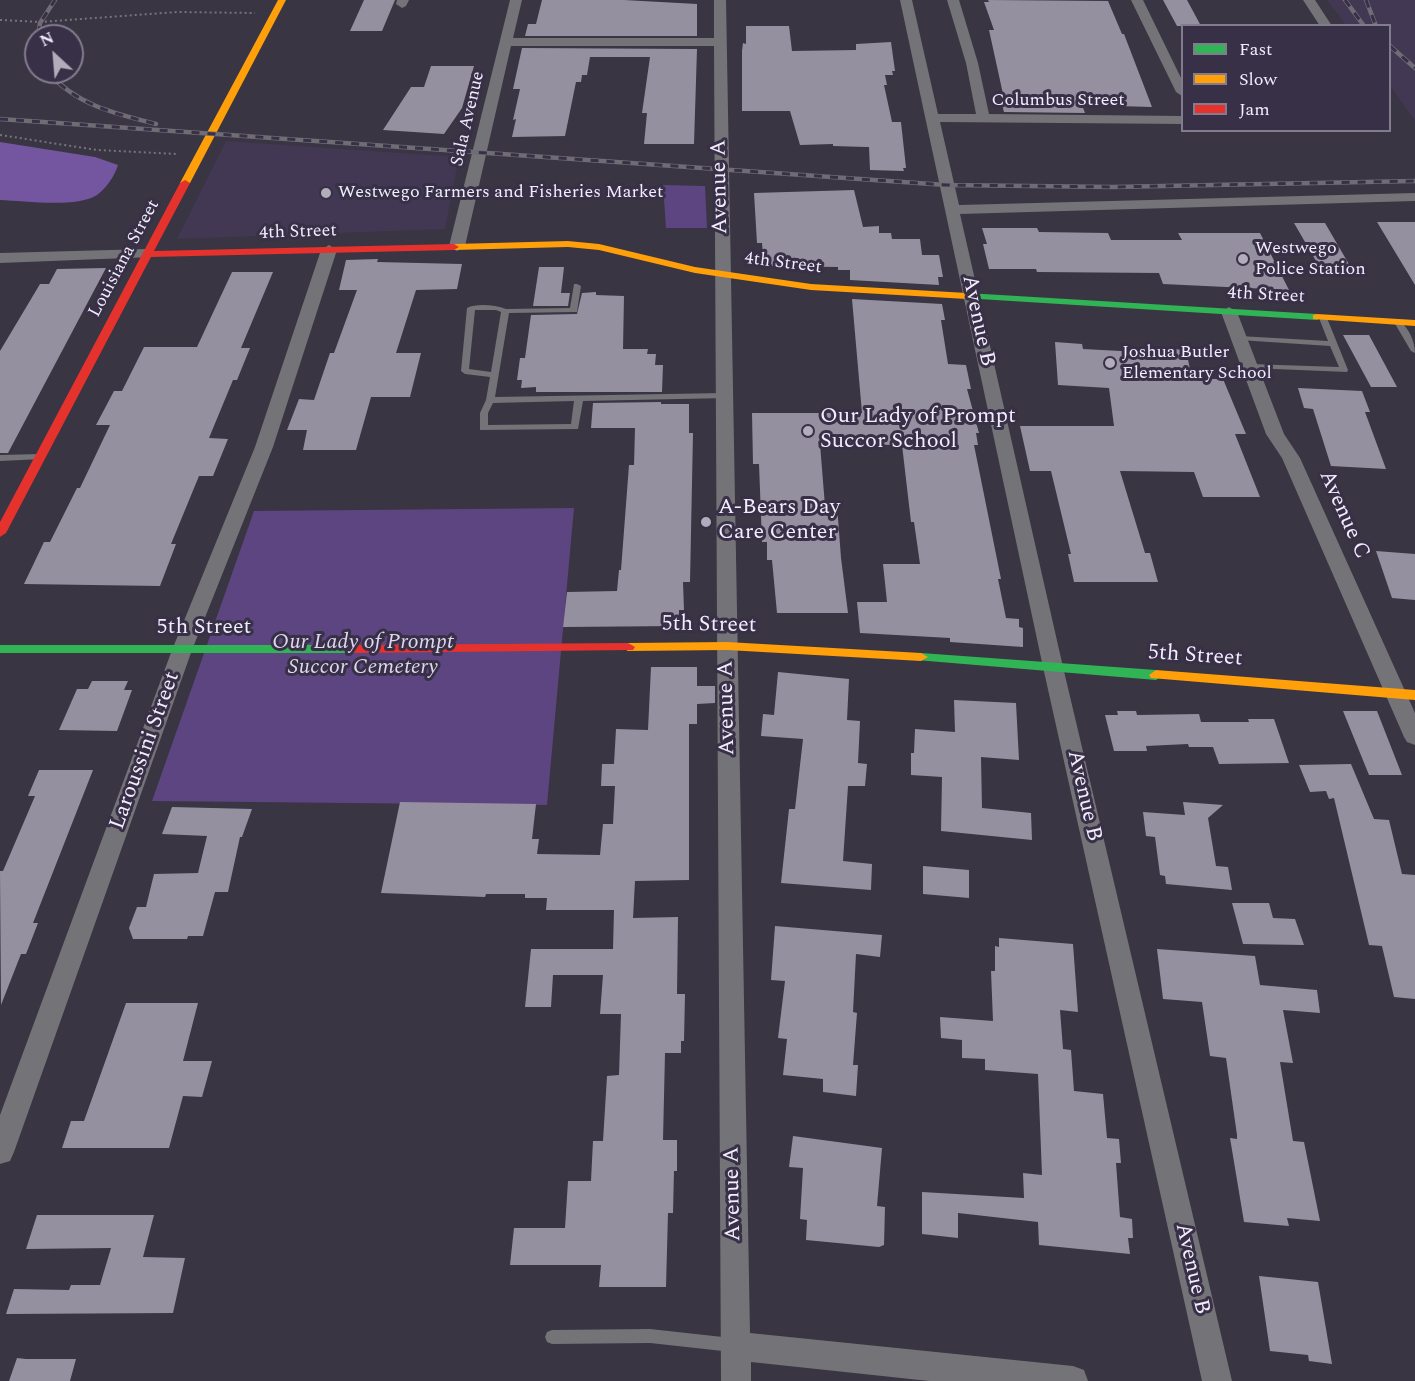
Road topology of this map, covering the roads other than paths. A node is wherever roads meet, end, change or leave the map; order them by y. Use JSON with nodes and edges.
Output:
{"nodes":[{"id":1,"x":282,"y":0,"type":"edge"},
{"id":2,"x":516,"y":0,"type":"edge"},
{"id":3,"x":720,"y":0,"type":"edge"},
{"id":4,"x":906,"y":0,"type":"edge"},
{"id":5,"x":953,"y":0,"type":"edge"},
{"id":6,"x":1137,"y":0,"type":"edge"},
{"id":7,"x":1309,"y":0,"type":"edge"},
{"id":8,"x":1325,"y":24,"type":"edge"},
{"id":9,"x":506,"y":42,"type":"junction"},
{"id":10,"x":720,"y":42,"type":"junction"},
{"id":11,"x":1181,"y":90,"type":"edge"},
{"id":12,"x":932,"y":118,"type":"junction"},
{"id":13,"x":984,"y":119,"type":"junction"},
{"id":14,"x":1181,"y":120,"type":"edge"},
{"id":15,"x":1415,"y":196,"type":"edge"},
{"id":16,"x":952,"y":210,"type":"junction"},
{"id":17,"x":457,"y":246,"type":"junction"},
{"id":18,"x":330,"y":250,"type":"junction"},
{"id":19,"x":148,"y":255,"type":"junction"},
{"id":20,"x":0,"y":258,"type":"edge"},
{"id":21,"x":723,"y":274,"type":"junction"},
{"id":22,"x":577,"y":286,"type":"dead end"},
{"id":23,"x":972,"y":297,"type":"junction"},
{"id":24,"x":505,"y":311,"type":"junction"},
{"id":25,"x":1229,"y":312,"type":"junction"},
{"id":26,"x":1323,"y":318,"type":"junction"},
{"id":27,"x":1398,"y":322,"type":"junction"},
{"id":28,"x":1415,"y":323,"type":"edge"},
{"id":29,"x":1239,"y":338,"type":"junction"},
{"id":30,"x":1334,"y":344,"type":"junction"},
{"id":31,"x":1415,"y":351,"type":"edge"},
{"id":32,"x":1250,"y":366,"type":"junction"},
{"id":33,"x":494,"y":375,"type":"junction"},
{"id":34,"x":725,"y":396,"type":"junction"},
{"id":35,"x":579,"y":398,"type":"junction"},
{"id":36,"x":490,"y":400,"type":"junction"},
{"id":37,"x":40,"y":457,"type":"junction"},
{"id":38,"x":0,"y":458,"type":"edge"},
{"id":39,"x":1,"y":531,"type":"edge"},
{"id":40,"x":727,"y":645,"type":"junction"},
{"id":41,"x":0,"y":649,"type":"edge"},
{"id":42,"x":182,"y":650,"type":"junction"},
{"id":43,"x":1053,"y":667,"type":"junction"},
{"id":44,"x":1405,"y":694,"type":"edge"},
{"id":45,"x":1415,"y":737,"type":"edge"},
{"id":46,"x":0,"y":1152,"type":"edge"},
{"id":47,"x":552,"y":1336,"type":"dead end"},
{"id":48,"x":736,"y":1346,"type":"junction"},
{"id":49,"x":736,"y":1381,"type":"edge"},
{"id":50,"x":1073,"y":1381,"type":"edge"},
{"id":51,"x":1217,"y":1381,"type":"edge"}],
"edges":[{"from":1,"to":19,"type":"main road","name":"Louisiana Street"},
{"from":2,"to":9,"type":"street","name":"Sala Avenue"},
{"from":3,"to":10,"type":"street","name":"Avenue A"},
{"from":4,"to":12,"type":"street"},
{"from":5,"to":13,"type":"street"},
{"from":6,"to":11,"type":"street"},
{"from":7,"to":8,"type":"street"},
{"from":9,"to":10,"type":"street"},
{"from":9,"to":17,"type":"street","name":"Sala Avenue"},
{"from":10,"to":21,"type":"street","name":"Avenue A"},
{"from":12,"to":13,"type":"street","name":"Columbus Street"},
{"from":12,"to":16,"type":"street","name":"Avenue B"},
{"from":13,"to":14,"type":"street","name":"Columbus Street"},
{"from":15,"to":16,"type":"street"},
{"from":16,"to":23,"type":"street","name":"Avenue B"},
{"from":17,"to":18,"type":"main road","name":"4th Street"},
{"from":17,"to":21,"type":"main road","name":"4th Street"},
{"from":18,"to":19,"type":"main road","name":"4th Street"},
{"from":18,"to":42,"type":"street","name":"Laroussini Street"},
{"from":19,"to":20,"type":"street"},
{"from":19,"to":37,"type":"main road","name":"Louisiana Street"},
{"from":21,"to":23,"type":"main road","name":"4th Street"},
{"from":21,"to":34,"type":"street","name":"Avenue A"},
{"from":22,"to":24,"type":"lane"},
{"from":23,"to":25,"type":"main road","name":"4th Street"},
{"from":23,"to":43,"type":"street","name":"Avenue B"},
{"from":24,"to":33,"type":"lane"},
{"from":24,"to":33,"type":"lane"},
{"from":25,"to":26,"type":"main road","name":"4th Street"},
{"from":25,"to":29,"type":"street","name":"Avenue C"},
{"from":26,"to":27,"type":"main road","name":"4th Street"},
{"from":26,"to":30,"type":"lane"},
{"from":27,"to":28,"type":"main road","name":"4th Street"},
{"from":27,"to":31,"type":"lane"},
{"from":29,"to":30,"type":"lane"},
{"from":29,"to":32,"type":"street","name":"Avenue C"},
{"from":30,"to":32,"type":"lane"},
{"from":32,"to":44,"type":"street","name":"Avenue C"},
{"from":33,"to":36,"type":"lane"},
{"from":34,"to":35,"type":"lane"},
{"from":34,"to":40,"type":"street","name":"Avenue A"},
{"from":35,"to":36,"type":"lane"},
{"from":35,"to":36,"type":"lane"},
{"from":37,"to":38,"type":"lane"},
{"from":37,"to":39,"type":"main road","name":"Louisiana Street"},
{"from":40,"to":42,"type":"main road","name":"5th Street"},
{"from":40,"to":43,"type":"main road","name":"5th Street"},
{"from":40,"to":48,"type":"street","name":"Avenue A"},
{"from":41,"to":42,"type":"main road","name":"5th Street"},
{"from":42,"to":46,"type":"street","name":"Laroussini Street"},
{"from":43,"to":44,"type":"main road","name":"5th Street"},
{"from":43,"to":51,"type":"street","name":"Avenue B"},
{"from":44,"to":45,"type":"street","name":"Avenue C"},
{"from":47,"to":48,"type":"lane"},
{"from":48,"to":49,"type":"street","name":"Avenue A"},
{"from":48,"to":50,"type":"street"}]}
